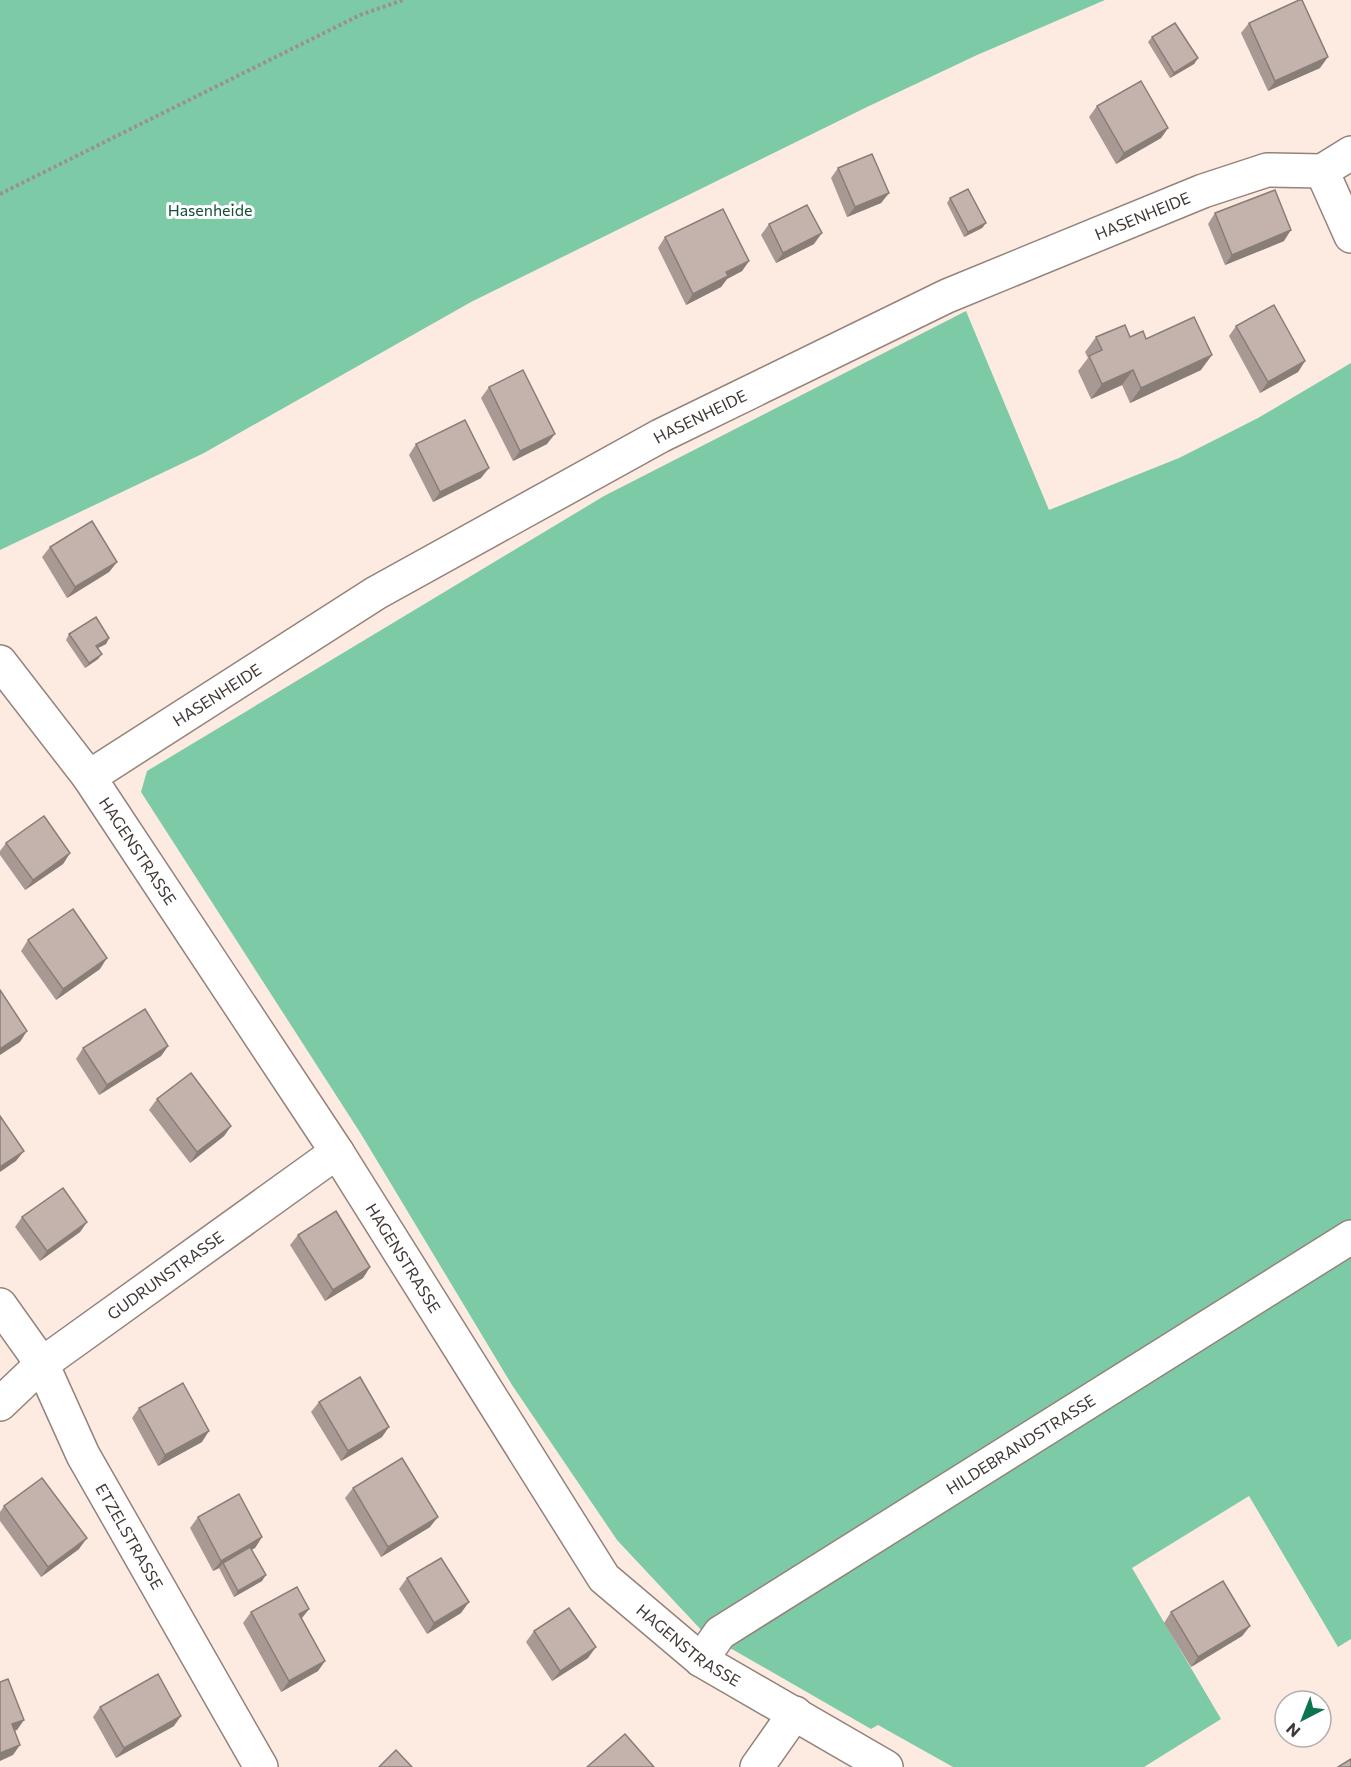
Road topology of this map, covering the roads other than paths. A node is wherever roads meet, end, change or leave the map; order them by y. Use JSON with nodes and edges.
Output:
{"nodes":[{"id":1,"x":1351,"y":153,"type":"edge"},
{"id":2,"x":1322,"y":171,"type":"junction"},
{"id":3,"x":1351,"y":236,"type":"edge"},
{"id":4,"x":0,"y":662,"type":"edge"},
{"id":5,"x":89,"y":777,"type":"junction"},
{"id":6,"x":337,"y":1152,"type":"junction"},
{"id":7,"x":1351,"y":1237,"type":"edge"},
{"id":8,"x":0,"y":1305,"type":"edge"},
{"id":9,"x":42,"y":1364,"type":"junction"},
{"id":10,"x":0,"y":1404,"type":"edge"},
{"id":11,"x":701,"y":1660,"type":"junction"},
{"id":12,"x":795,"y":1713,"type":"junction"},
{"id":13,"x":261,"y":1767,"type":"edge"},
{"id":14,"x":757,"y":1767,"type":"edge"},
{"id":15,"x":886,"y":1767,"type":"edge"}],
"edges":[{"from":1,"to":2,"type":"street"},
{"from":2,"to":3,"type":"street"},
{"from":2,"to":5,"type":"street","name":"HASENHEIDE"},
{"from":4,"to":5,"type":"street","name":"HAGENSTRASSE"},
{"from":5,"to":6,"type":"street","name":"HAGENSTRASSE"},
{"from":6,"to":9,"type":"street","name":"GUDRUNSTRASSE"},
{"from":6,"to":11,"type":"street","name":"HAGENSTRASSE"},
{"from":7,"to":11,"type":"street","name":"HILDEBRANDSTRASSE"},
{"from":8,"to":9,"type":"street","name":"ETZELSTRASSE"},
{"from":9,"to":10,"type":"street","name":"GUDRUNSTRASSE"},
{"from":9,"to":13,"type":"street","name":"ETZELSTRASSE"},
{"from":11,"to":12,"type":"street","name":"HAGENSTRASSE"},
{"from":12,"to":14,"type":"street"},
{"from":12,"to":15,"type":"street","name":"HAGENSTRASSE"}]}
